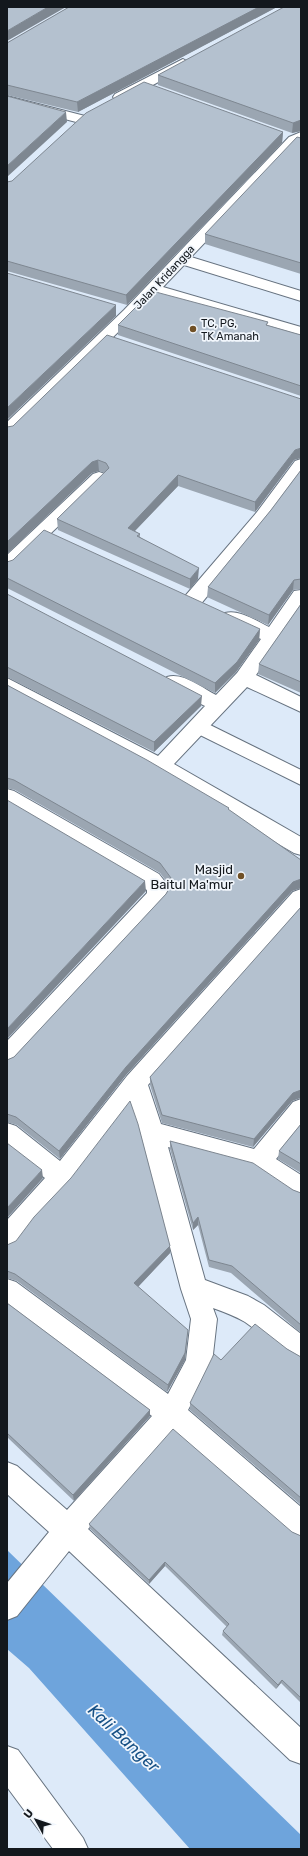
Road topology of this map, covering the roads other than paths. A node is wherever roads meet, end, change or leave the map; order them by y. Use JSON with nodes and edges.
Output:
{"nodes":[{"id":1,"x":195,"y":56,"type":"edge"},
{"id":2,"x":143,"y":84,"type":"junction"},
{"id":3,"x":158,"y":90,"type":"edge"},
{"id":4,"x":7,"y":100,"type":"edge"},
{"id":5,"x":112,"y":102,"type":"edge"},
{"id":6,"x":93,"y":112,"type":"edge"},
{"id":7,"x":80,"y":119,"type":"junction"},
{"id":8,"x":69,"y":129,"type":"edge"},
{"id":9,"x":294,"y":138,"type":"edge"},
{"id":10,"x":181,"y":259,"type":"junction"},
{"id":11,"x":153,"y":289,"type":"junction"},
{"id":12,"x":301,"y":296,"type":"edge"},
{"id":13,"x":301,"y":332,"type":"edge"},
{"id":14,"x":7,"y":431,"type":"edge"},
{"id":15,"x":301,"y":465,"type":"edge"},
{"id":16,"x":99,"y":478,"type":"edge"},
{"id":17,"x":7,"y":565,"type":"edge"},
{"id":18,"x":301,"y":596,"type":"edge"},
{"id":19,"x":273,"y":637,"type":"junction"},
{"id":20,"x":155,"y":672,"type":"edge"},
{"id":21,"x":244,"y":678,"type":"junction"},
{"id":22,"x":7,"y":684,"type":"edge"},
{"id":23,"x":219,"y":705,"type":"junction"},
{"id":24,"x":301,"y":705,"type":"edge"},
{"id":25,"x":198,"y":726,"type":"junction"},
{"id":26,"x":160,"y":766,"type":"junction"},
{"id":27,"x":301,"y":778,"type":"edge"},
{"id":28,"x":12,"y":807,"type":"edge"},
{"id":29,"x":301,"y":847,"type":"edge"},
{"id":30,"x":301,"y":898,"type":"edge"},
{"id":31,"x":7,"y":1057,"type":"edge"},
{"id":32,"x":134,"y":1083,"type":"junction"},
{"id":33,"x":301,"y":1110,"type":"edge"},
{"id":34,"x":152,"y":1132,"type":"junction"},
{"id":35,"x":7,"y":1134,"type":"edge"},
{"id":36,"x":259,"y":1161,"type":"junction"},
{"id":37,"x":62,"y":1178,"type":"junction"},
{"id":38,"x":301,"y":1189,"type":"edge"},
{"id":39,"x":7,"y":1240,"type":"edge"},
{"id":40,"x":194,"y":1289,"type":"junction"},
{"id":41,"x":7,"y":1291,"type":"edge"},
{"id":42,"x":301,"y":1350,"type":"edge"},
{"id":43,"x":172,"y":1414,"type":"junction"},
{"id":44,"x":7,"y":1476,"type":"edge"},
{"id":45,"x":301,"y":1526,"type":"edge"},
{"id":46,"x":63,"y":1538,"type":"junction"},
{"id":47,"x":7,"y":1606,"type":"edge"},
{"id":48,"x":301,"y":1749,"type":"edge"},
{"id":49,"x":7,"y":1762,"type":"edge"},
{"id":50,"x":72,"y":1849,"type":"edge"}],
"edges":[{"from":1,"to":2,"type":"street"},
{"from":2,"to":3,"type":"street"},
{"from":2,"to":5,"type":"street"},
{"from":4,"to":7,"type":"street"},
{"from":6,"to":7,"type":"street"},
{"from":7,"to":8,"type":"street"},
{"from":9,"to":10,"type":"street","name":"Jalan Kridangga"},
{"from":10,"to":11,"type":"street","name":"Jalan Kridangga"},
{"from":10,"to":12,"type":"street"},
{"from":11,"to":13,"type":"street"},
{"from":11,"to":14,"type":"street","name":"Jalan Kridangga"},
{"from":15,"to":19,"type":"street"},
{"from":16,"to":17,"type":"street"},
{"from":18,"to":19,"type":"street"},
{"from":19,"to":21,"type":"street"},
{"from":20,"to":23,"type":"street"},
{"from":21,"to":23,"type":"street"},
{"from":21,"to":24,"type":"street"},
{"from":22,"to":26,"type":"street"},
{"from":23,"to":25,"type":"street"},
{"from":25,"to":26,"type":"street"},
{"from":25,"to":27,"type":"lane"},
{"from":26,"to":29,"type":"street"},
{"from":28,"to":31,"type":"street"},
{"from":30,"to":32,"type":"street"},
{"from":32,"to":34,"type":"street"},
{"from":32,"to":37,"type":"street"},
{"from":33,"to":36,"type":"street"},
{"from":34,"to":36,"type":"street"},
{"from":34,"to":40,"type":"street"},
{"from":35,"to":37,"type":"street"},
{"from":36,"to":38,"type":"street"},
{"from":37,"to":39,"type":"street"},
{"from":40,"to":42,"type":"street"},
{"from":40,"to":43,"type":"street"},
{"from":41,"to":43,"type":"street"},
{"from":43,"to":45,"type":"street"},
{"from":43,"to":46,"type":"street"},
{"from":44,"to":46,"type":"street"},
{"from":46,"to":47,"type":"street"},
{"from":46,"to":48,"type":"street"},
{"from":49,"to":50,"type":"street"}]}
